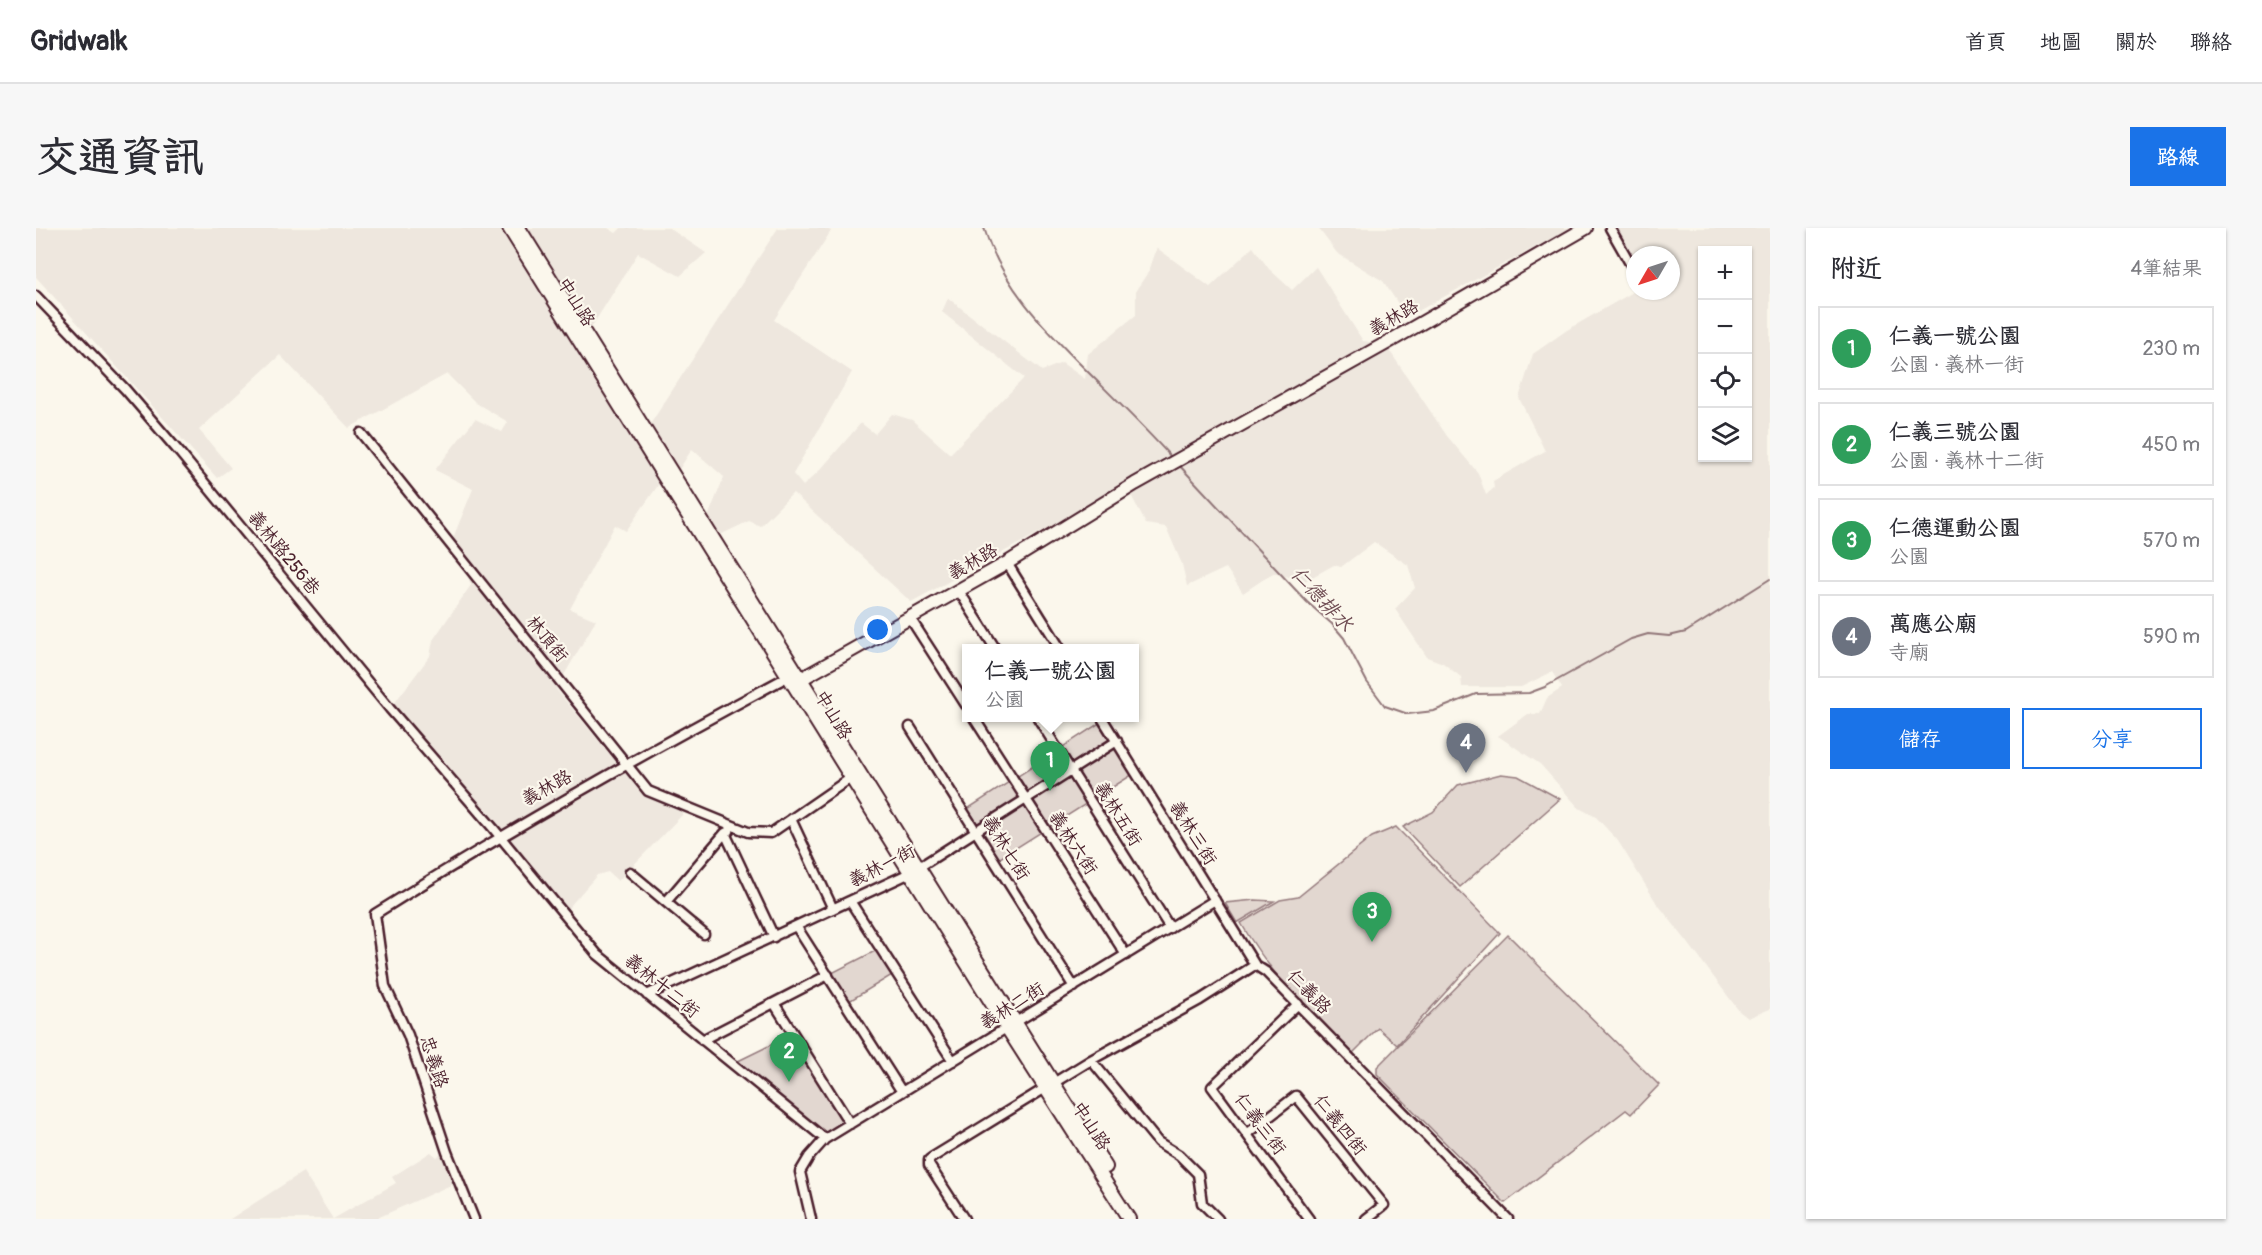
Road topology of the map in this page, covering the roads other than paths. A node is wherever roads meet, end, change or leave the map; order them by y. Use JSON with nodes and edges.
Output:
{"nodes":[{"id":1,"x":509,"y":228,"type":"edge"},
{"id":2,"x":519,"y":228,"type":"edge"},
{"id":3,"x":1586,"y":228,"type":"edge"},
{"id":4,"x":1610,"y":228,"type":"edge"},
{"id":5,"x":1626,"y":256,"type":"edge"},
{"id":6,"x":36,"y":296,"type":"edge"},
{"id":7,"x":361,"y":433,"type":"dead end"},
{"id":8,"x":1008,"y":563,"type":"junction"},
{"id":9,"x":959,"y":591,"type":"junction"},
{"id":10,"x":910,"y":618,"type":"junction"},
{"id":11,"x":992,"y":644,"type":"edge"},
{"id":12,"x":1058,"y":644,"type":"edge"},
{"id":13,"x":795,"y":678,"type":"junction"},
{"id":14,"x":962,"y":699,"type":"edge"},
{"id":15,"x":977,"y":722,"type":"edge"},
{"id":16,"x":1041,"y":722,"type":"edge"},
{"id":17,"x":1105,"y":722,"type":"edge"},
{"id":18,"x":910,"y":727,"type":"dead end"},
{"id":19,"x":1117,"y":741,"type":"junction"},
{"id":20,"x":626,"y":765,"type":"junction"},
{"id":21,"x":1071,"y":770,"type":"junction"},
{"id":22,"x":854,"y":775,"type":"junction"},
{"id":23,"x":1025,"y":799,"type":"junction"},
{"id":24,"x":791,"y":819,"type":"junction"},
{"id":25,"x":736,"y":828,"type":"junction"},
{"id":26,"x":975,"y":831,"type":"junction"},
{"id":27,"x":725,"y":833,"type":"junction"},
{"id":28,"x":499,"y":836,"type":"junction"},
{"id":29,"x":914,"y":871,"type":"junction"},
{"id":30,"x":630,"y":872,"type":"dead end"},
{"id":31,"x":1215,"y":900,"type":"junction"},
{"id":32,"x":850,"y":901,"type":"junction"},
{"id":33,"x":666,"y":902,"type":"junction"},
{"id":34,"x":833,"y":909,"type":"junction"},
{"id":35,"x":375,"y":914,"type":"joint"},
{"id":36,"x":796,"y":926,"type":"junction"},
{"id":37,"x":1170,"y":928,"type":"junction"},
{"id":38,"x":704,"y":934,"type":"dead end"},
{"id":39,"x":774,"y":937,"type":"junction"},
{"id":40,"x":1126,"y":955,"type":"junction"},
{"id":41,"x":1255,"y":965,"type":"junction"},
{"id":42,"x":828,"y":975,"type":"junction"},
{"id":43,"x":1074,"y":987,"type":"junction"},
{"id":44,"x":647,"y":995,"type":"junction"},
{"id":45,"x":774,"y":1003,"type":"junction"},
{"id":46,"x":1298,"y":1004,"type":"junction"},
{"id":47,"x":1011,"y":1026,"type":"junction"},
{"id":48,"x":702,"y":1040,"type":"junction"},
{"id":49,"x":1091,"y":1060,"type":"junction"},
{"id":50,"x":953,"y":1061,"type":"junction"},
{"id":51,"x":1049,"y":1086,"type":"junction"},
{"id":52,"x":902,"y":1092,"type":"junction"},
{"id":53,"x":850,"y":1124,"type":"junction"},
{"id":54,"x":1247,"y":1134,"type":"junction"},
{"id":55,"x":825,"y":1140,"type":"junction"},
{"id":56,"x":1505,"y":1216,"type":"edge"},
{"id":57,"x":474,"y":1219,"type":"edge"},
{"id":58,"x":811,"y":1219,"type":"edge"},
{"id":59,"x":964,"y":1219,"type":"edge"},
{"id":60,"x":1129,"y":1219,"type":"edge"},
{"id":61,"x":1139,"y":1219,"type":"edge"},
{"id":62,"x":1218,"y":1219,"type":"edge"},
{"id":63,"x":1310,"y":1219,"type":"edge"},
{"id":64,"x":1366,"y":1219,"type":"edge"},
{"id":65,"x":1493,"y":1219,"type":"edge"}],
"edges":[{"from":1,"to":13,"type":"main road","name":"中山路"},
{"from":2,"to":13,"type":"main road","name":"中山路"},
{"from":3,"to":8,"type":"main road","name":"義林路"},
{"from":4,"to":5,"type":"street"},
{"from":6,"to":28,"type":"street","name":"義林路256巷"},
{"from":7,"to":20,"type":"street","name":"林頂街"},
{"from":8,"to":9,"type":"main road","name":"義林路"},
{"from":8,"to":12,"type":"street"},
{"from":9,"to":10,"type":"main road","name":"義林路"},
{"from":9,"to":11,"type":"street"},
{"from":10,"to":13,"type":"main road","name":"義林路"},
{"from":10,"to":14,"type":"street"},
{"from":13,"to":20,"type":"street","name":"義林路"},
{"from":13,"to":22,"type":"main road","name":"中山路"},
{"from":15,"to":23,"type":"street","name":"義林六街"},
{"from":16,"to":21,"type":"street","name":"義林五街"},
{"from":17,"to":19,"type":"street","name":"義林三街"},
{"from":18,"to":26,"type":"street","name":"義林七街"},
{"from":19,"to":21,"type":"street","name":"義林一街"},
{"from":19,"to":31,"type":"street","name":"義林三街"},
{"from":20,"to":25,"type":"street","name":"林頂街"},
{"from":20,"to":28,"type":"street","name":"義林路"},
{"from":21,"to":23,"type":"street","name":"義林一街"},
{"from":21,"to":37,"type":"street","name":"義林五街"},
{"from":22,"to":24,"type":"street","name":"林頂街"},
{"from":22,"to":29,"type":"main road","name":"中山路"},
{"from":23,"to":26,"type":"street","name":"義林一街"},
{"from":23,"to":40,"type":"street","name":"義林六街"},
{"from":24,"to":25,"type":"street","name":"林頂街"},
{"from":24,"to":34,"type":"street"},
{"from":25,"to":27,"type":"street"},
{"from":26,"to":29,"type":"street","name":"義林一街"},
{"from":26,"to":43,"type":"street","name":"義林七街"},
{"from":27,"to":33,"type":"street"},
{"from":27,"to":39,"type":"street"},
{"from":28,"to":35,"type":"street","name":"義林路"},
{"from":28,"to":44,"type":"street","name":"義林十二街"},
{"from":29,"to":32,"type":"street","name":"義林一街"},
{"from":29,"to":47,"type":"main road","name":"中山路"},
{"from":30,"to":33,"type":"street"},
{"from":31,"to":37,"type":"street","name":"義林二街"},
{"from":31,"to":41,"type":"street","name":"義林三街"},
{"from":32,"to":34,"type":"street","name":"義林一街"},
{"from":32,"to":50,"type":"street"},
{"from":33,"to":38,"type":"street"},
{"from":34,"to":36,"type":"street","name":"義林一街"},
{"from":35,"to":57,"type":"street","name":"忠義路"},
{"from":36,"to":39,"type":"street","name":"義林一街"},
{"from":36,"to":42,"type":"street"},
{"from":37,"to":40,"type":"street","name":"義林二街"},
{"from":39,"to":44,"type":"street","name":"義林一街"},
{"from":40,"to":43,"type":"street","name":"義林二街"},
{"from":41,"to":46,"type":"street","name":"仁義路"},
{"from":41,"to":49,"type":"street"},
{"from":42,"to":45,"type":"street"},
{"from":42,"to":52,"type":"street"},
{"from":43,"to":47,"type":"street","name":"義林二街"},
{"from":44,"to":48,"type":"street","name":"義林十二街"},
{"from":45,"to":48,"type":"street"},
{"from":45,"to":53,"type":"street"},
{"from":46,"to":54,"type":"street","name":"仁義三街"},
{"from":46,"to":56,"type":"street","name":"仁義路"},
{"from":47,"to":50,"type":"street","name":"義林二街"},
{"from":47,"to":51,"type":"main road","name":"中山路"},
{"from":48,"to":55,"type":"street","name":"義林十二街"},
{"from":49,"to":51,"type":"street"},
{"from":49,"to":62,"type":"street"},
{"from":50,"to":52,"type":"street","name":"義林二街"},
{"from":51,"to":59,"type":"street"},
{"from":51,"to":60,"type":"main road","name":"中山路"},
{"from":51,"to":61,"type":"main road","name":"中山路"},
{"from":52,"to":53,"type":"street","name":"義林二街"},
{"from":53,"to":55,"type":"street","name":"義林二街"},
{"from":54,"to":63,"type":"street","name":"仁義三街"},
{"from":54,"to":64,"type":"street","name":"仁義四街"},
{"from":55,"to":58,"type":"street","name":"義林二街"},
{"from":56,"to":65,"type":"street"}]}
